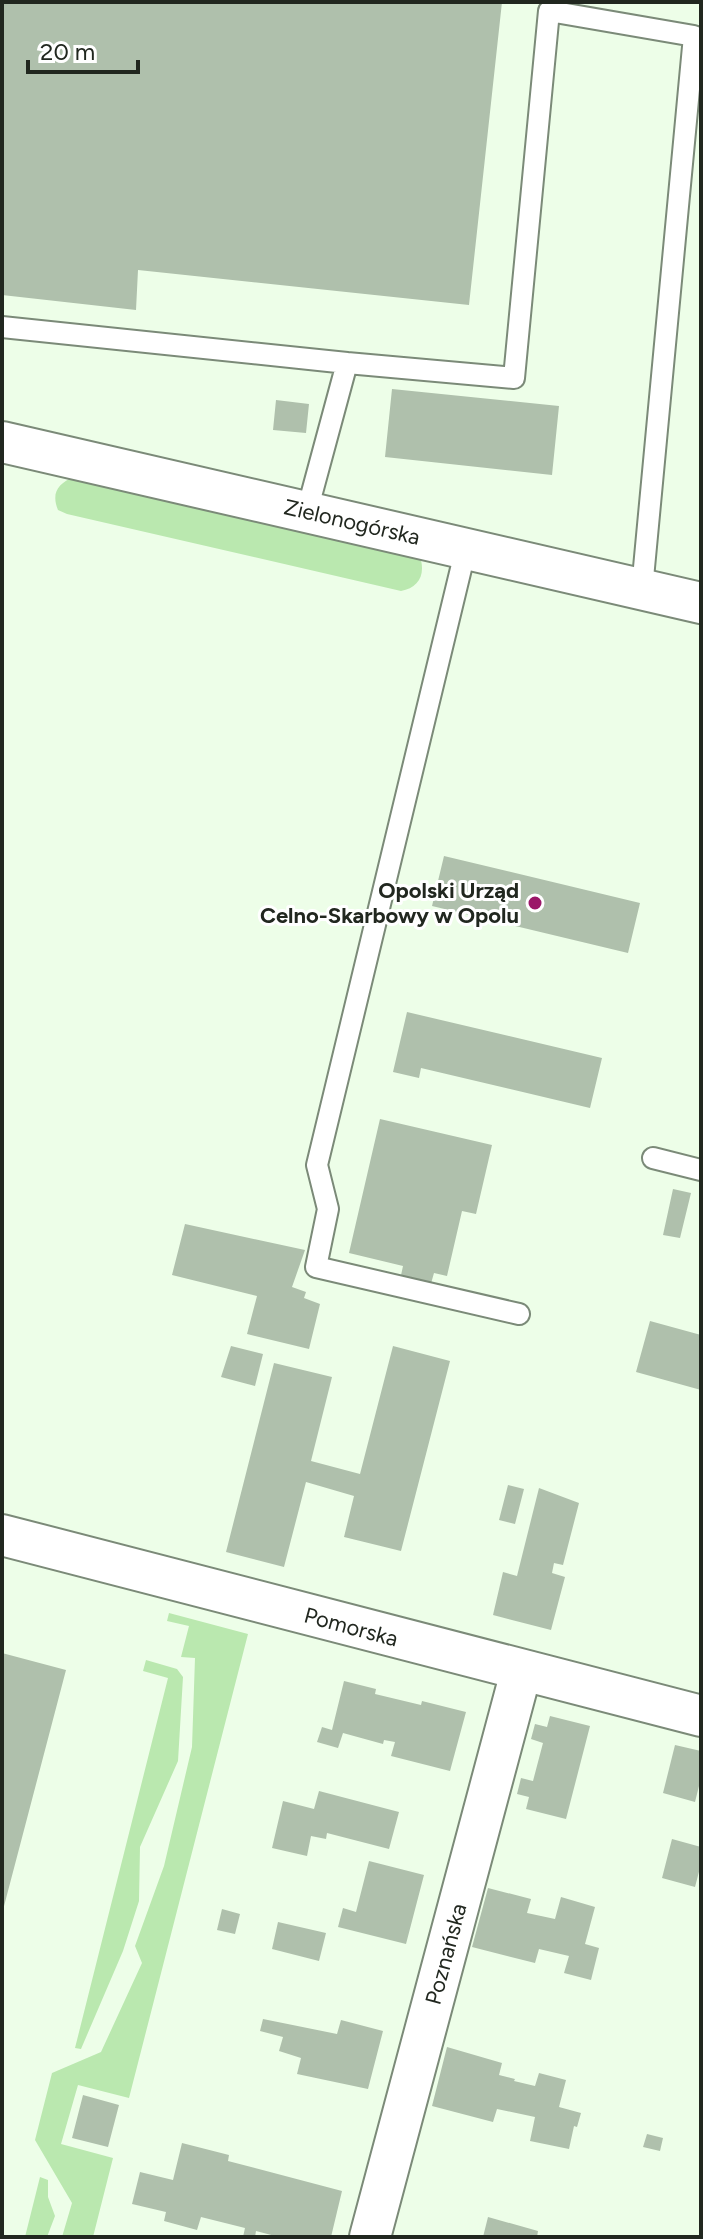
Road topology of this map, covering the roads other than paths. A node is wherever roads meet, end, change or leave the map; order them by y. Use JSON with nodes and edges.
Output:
{"nodes":[{"id":1,"x":2,"y":327,"type":"edge"},
{"id":2,"x":347,"y":363,"type":"junction"},
{"id":3,"x":2,"y":442,"type":"edge"},
{"id":4,"x":307,"y":511,"type":"junction"},
{"id":5,"x":466,"y":548,"type":"junction"},
{"id":6,"x":642,"y":589,"type":"junction"},
{"id":7,"x":701,"y":603,"type":"edge"},
{"id":8,"x":653,"y":1158,"type":"dead end"},
{"id":9,"x":701,"y":1170,"type":"edge"},
{"id":10,"x":519,"y":1314,"type":"dead end"},
{"id":11,"x":2,"y":1535,"type":"edge"},
{"id":12,"x":521,"y":1672,"type":"junction"},
{"id":13,"x":701,"y":1716,"type":"edge"},
{"id":14,"x":370,"y":2237,"type":"edge"}],
"edges":[{"from":1,"to":2,"type":"lane"},
{"from":2,"to":4,"type":"lane"},
{"from":2,"to":6,"type":"lane"},
{"from":3,"to":4,"type":"street","name":"Zielonogórska"},
{"from":4,"to":5,"type":"street","name":"Zielonogórska"},
{"from":5,"to":6,"type":"street","name":"Zielonogórska"},
{"from":5,"to":10,"type":"lane"},
{"from":6,"to":7,"type":"street","name":"Zielonogórska"},
{"from":8,"to":9,"type":"lane"},
{"from":11,"to":12,"type":"street","name":"Pomorska"},
{"from":12,"to":13,"type":"street","name":"Pomorska"},
{"from":12,"to":14,"type":"street","name":"Poznańska"}]}
